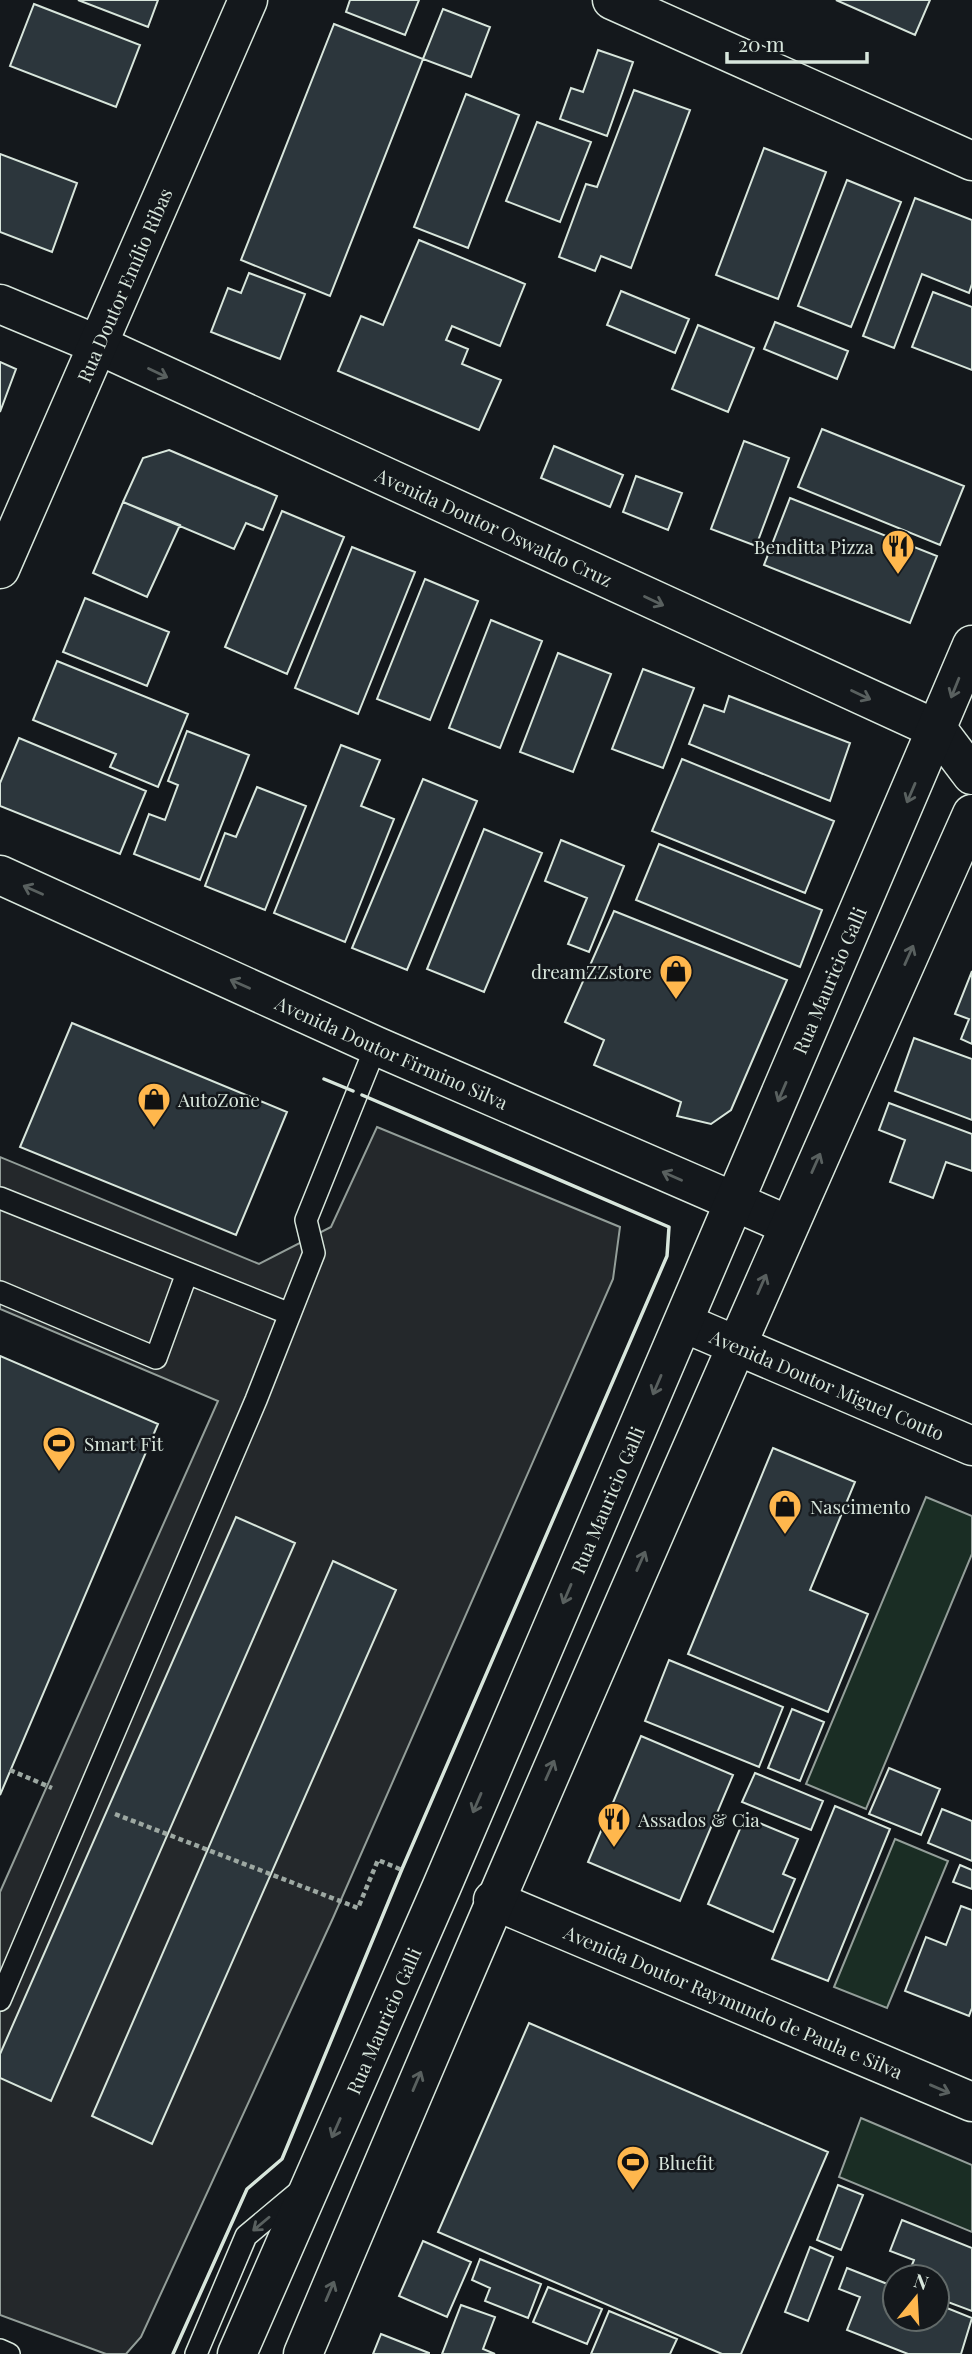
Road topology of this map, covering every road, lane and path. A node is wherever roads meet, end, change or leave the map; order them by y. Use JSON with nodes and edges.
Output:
{"nodes":[{"id":1,"x":248,"y":0,"type":"edge"},
{"id":2,"x":612,"y":0,"type":"edge"},
{"id":3,"x":972,"y":162,"type":"edge"},
{"id":4,"x":0,"y":304,"type":"edge"},
{"id":5,"x":96,"y":344,"type":"junction"},
{"id":6,"x":0,"y":569,"type":"edge"},
{"id":7,"x":972,"y":645,"type":"edge"},
{"id":8,"x":938,"y":730,"type":"junction"},
{"id":9,"x":972,"y":775,"type":"edge"},
{"id":10,"x":972,"y":814,"type":"edge"},
{"id":11,"x":0,"y":875,"type":"edge"},
{"id":12,"x":376,"y":1046,"type":"junction"},
{"id":13,"x":0,"y":1198,"type":"edge"},
{"id":14,"x":734,"y":1204,"type":"junction"},
{"id":15,"x":788,"y":1225,"type":"junction"},
{"id":16,"x":187,"y":1273,"type":"junction"},
{"id":17,"x":0,"y":1292,"type":"edge"},
{"id":18,"x":290,"y":1314,"type":"junction"},
{"id":19,"x":684,"y":1323,"type":"junction"},
{"id":20,"x":736,"y":1343,"type":"junction"},
{"id":21,"x":972,"y":1446,"type":"edge"},
{"id":22,"x":10,"y":1770,"type":"dead end"},
{"id":23,"x":86,"y":1802,"type":"junction"},
{"id":24,"x":402,"y":1869,"type":"dead end"},
{"id":25,"x":493,"y":1900,"type":"junction"},
{"id":26,"x":0,"y":2000,"type":"edge"},
{"id":27,"x":972,"y":2102,"type":"edge"},
{"id":28,"x":313,"y":2180,"type":"junction"},
{"id":29,"x":0,"y":2350,"type":"edge"},
{"id":30,"x":9,"y":2354,"type":"edge"},
{"id":31,"x":196,"y":2354,"type":"edge"},
{"id":32,"x":237,"y":2354,"type":"edge"},
{"id":33,"x":303,"y":2354,"type":"edge"}],
"edges":[{"from":1,"to":5,"type":"street","name":"Rua Doutor Emílio Ribas"},
{"from":2,"to":3,"type":"street"},
{"from":4,"to":5,"type":"street","name":"Avenida Doutor Oswaldo Cruz"},
{"from":5,"to":6,"type":"street","name":"Rua Doutor Emílio Ribas"},
{"from":5,"to":8,"type":"street","name":"Avenida Doutor Oswaldo Cruz","one_way":true},
{"from":7,"to":8,"type":"street","name":"Rua Mauricio Galli","one_way":true},
{"from":8,"to":9,"type":"street","name":"Avenida Doutor Oswaldo Cruz"},
{"from":8,"to":14,"type":"street","name":"Rua Mauricio Galli","one_way":true},
{"from":15,"to":10,"type":"street","one_way":true},
{"from":12,"to":11,"type":"street","name":"Avenida Doutor Firmino Silva","one_way":true},
{"from":14,"to":12,"type":"street","name":"Avenida Doutor Firmino Silva","one_way":true},
{"from":12,"to":18,"type":"lane"},
{"from":13,"to":16,"type":"lane"},
{"from":14,"to":15,"type":"street","name":"Avenida Doutor Firmino Silva"},
{"from":14,"to":19,"type":"street","name":"Rua Mauricio Galli"},
{"from":20,"to":15,"type":"street","one_way":true},
{"from":16,"to":17,"type":"lane"},
{"from":16,"to":18,"type":"lane"},
{"from":18,"to":23,"type":"lane"},
{"from":19,"to":20,"type":"street","name":"Avenida Doutor Miguel Couto"},
{"from":19,"to":28,"type":"street","name":"Rua Mauricio Galli","one_way":true},
{"from":20,"to":21,"type":"street","name":"Avenida Doutor Miguel Couto"},
{"from":25,"to":20,"type":"street","one_way":true},
{"from":22,"to":23,"type":"path"},
{"from":23,"to":24,"type":"path"},
{"from":23,"to":26,"type":"lane"},
{"from":25,"to":27,"type":"street","name":"Avenida Doutor Raymundo de Paula e Silva","one_way":true},
{"from":33,"to":25,"type":"street","one_way":true},
{"from":28,"to":31,"type":"lane","one_way":true},
{"from":28,"to":32,"type":"street","name":"Rua Mauricio Galli"},
{"from":29,"to":30,"type":"lane"}]}
